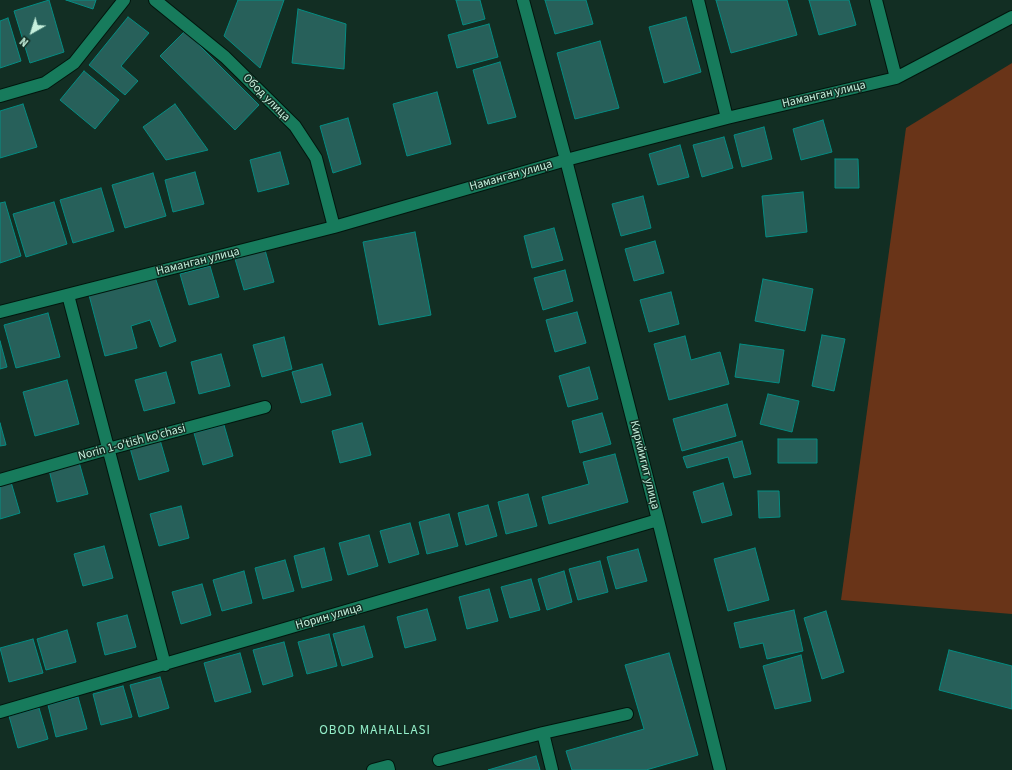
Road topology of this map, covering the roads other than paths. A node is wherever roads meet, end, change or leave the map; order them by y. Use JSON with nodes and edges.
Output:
{"nodes":[{"id":1,"x":124,"y":0,"type":"edge"},
{"id":2,"x":155,"y":0,"type":"edge"},
{"id":3,"x":523,"y":0,"type":"edge"},
{"id":4,"x":698,"y":0,"type":"edge"},
{"id":5,"x":876,"y":0,"type":"edge"},
{"id":6,"x":1012,"y":18,"type":"edge"},
{"id":7,"x":896,"y":78,"type":"junction"},
{"id":8,"x":0,"y":96,"type":"edge"},
{"id":9,"x":727,"y":118,"type":"junction"},
{"id":10,"x":566,"y":160,"type":"junction"},
{"id":11,"x":334,"y":227,"type":"junction"},
{"id":12,"x":68,"y":295,"type":"junction"},
{"id":13,"x":0,"y":312,"type":"edge"},
{"id":14,"x":265,"y":407,"type":"dead end"},
{"id":15,"x":108,"y":449,"type":"junction"},
{"id":16,"x":0,"y":480,"type":"edge"},
{"id":17,"x":658,"y":520,"type":"junction"},
{"id":18,"x":165,"y":665,"type":"junction"},
{"id":19,"x":0,"y":712,"type":"edge"},
{"id":20,"x":627,"y":714,"type":"dead end"},
{"id":21,"x":543,"y":733,"type":"junction"},
{"id":22,"x":439,"y":760,"type":"dead end"},
{"id":23,"x":373,"y":770,"type":"edge"},
{"id":24,"x":389,"y":770,"type":"edge"},
{"id":25,"x":552,"y":770,"type":"edge"},
{"id":26,"x":720,"y":770,"type":"edge"}],
"edges":[{"from":1,"to":8,"type":"street"},
{"from":2,"to":11,"type":"street","name":"Обод улица"},
{"from":3,"to":10,"type":"street","name":"Киркйигит улица"},
{"from":4,"to":9,"type":"street"},
{"from":5,"to":7,"type":"street"},
{"from":6,"to":7,"type":"street","name":"Наманган улица"},
{"from":7,"to":9,"type":"street","name":"Наманган улица"},
{"from":9,"to":10,"type":"street","name":"Наманган улица"},
{"from":10,"to":11,"type":"street","name":"Наманган улица"},
{"from":10,"to":17,"type":"street","name":"Киркйигит улица"},
{"from":11,"to":12,"type":"street","name":"Наманган улица"},
{"from":12,"to":13,"type":"street","name":"Наманган улица"},
{"from":12,"to":15,"type":"street"},
{"from":14,"to":15,"type":"street","name":"Norin 1-o'tish ko'chasi"},
{"from":15,"to":16,"type":"street","name":"Norin 1-o'tish ko'chasi"},
{"from":15,"to":18,"type":"street"},
{"from":17,"to":18,"type":"street","name":"Норин улица"},
{"from":17,"to":26,"type":"street","name":"Киркйигит улица"},
{"from":18,"to":19,"type":"street","name":"Норин улица"},
{"from":20,"to":21,"type":"street"},
{"from":21,"to":22,"type":"street"},
{"from":21,"to":25,"type":"street"},
{"from":23,"to":24,"type":"street"}]}
